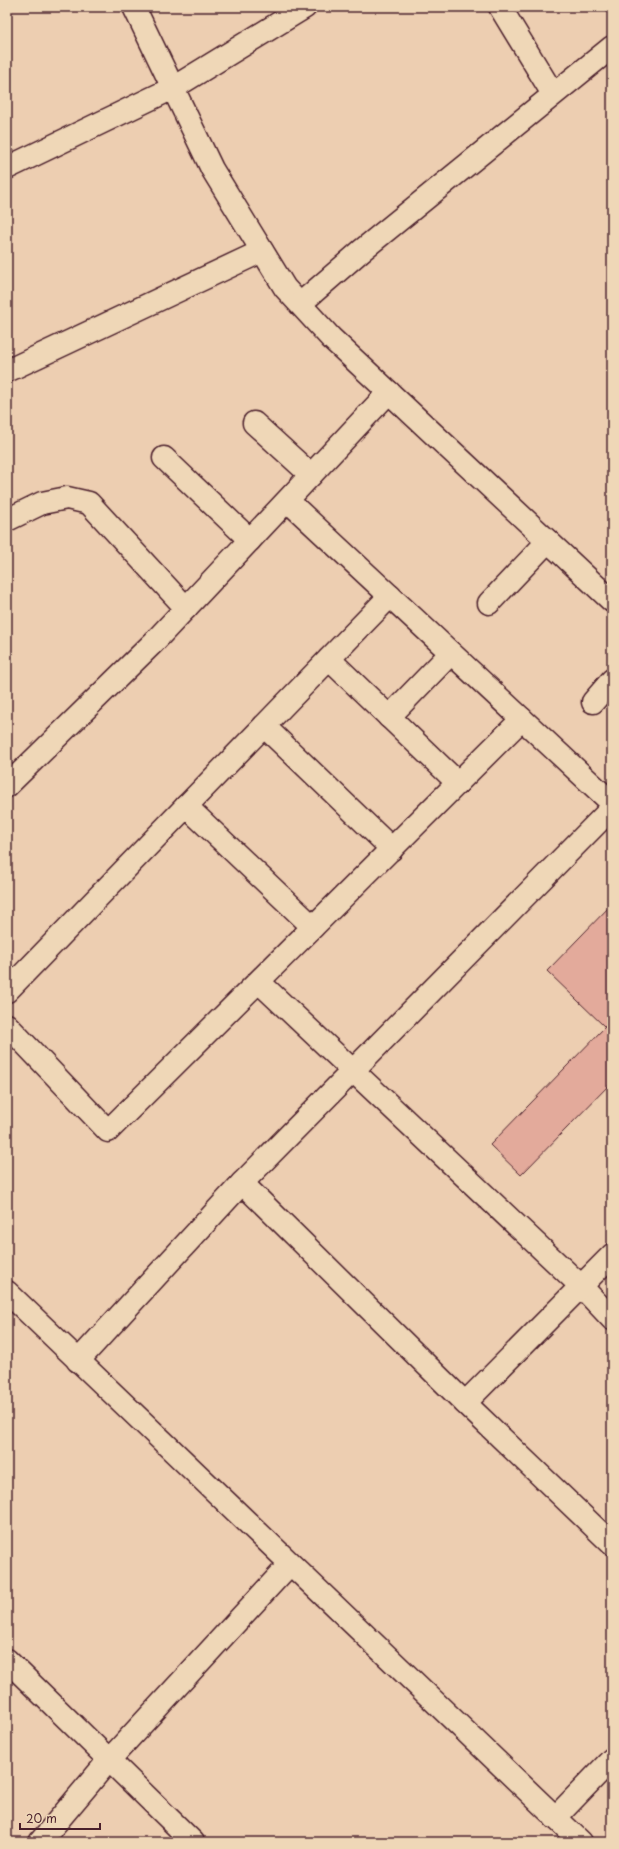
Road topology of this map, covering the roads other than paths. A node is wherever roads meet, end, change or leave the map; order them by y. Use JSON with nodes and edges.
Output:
{"nodes":[{"id":1,"x":134,"y":7,"type":"edge"},
{"id":2,"x":306,"y":7,"type":"edge"},
{"id":3,"x":500,"y":7,"type":"edge"},
{"id":4,"x":612,"y":47,"type":"edge"},
{"id":5,"x":173,"y":88,"type":"junction"},
{"id":6,"x":553,"y":94,"type":"junction"},
{"id":7,"x":7,"y":168,"type":"edge"},
{"id":8,"x":262,"y":251,"type":"junction"},
{"id":9,"x":300,"y":304,"type":"junction"},
{"id":10,"x":7,"y":371,"type":"edge"},
{"id":11,"x":389,"y":392,"type":"junction"},
{"id":12,"x":254,"y":422,"type":"dead end"},
{"id":13,"x":164,"y":458,"type":"dead end"},
{"id":14,"x":311,"y":475,"type":"junction"},
{"id":15,"x":288,"y":500,"type":"junction"},
{"id":16,"x":7,"y":520,"type":"edge"},
{"id":17,"x":250,"y":540,"type":"junction"},
{"id":18,"x":548,"y":541,"type":"junction"},
{"id":19,"x":390,"y":596,"type":"junction"},
{"id":20,"x":612,"y":601,"type":"edge"},
{"id":21,"x":489,"y":603,"type":"dead end"},
{"id":22,"x":186,"y":608,"type":"junction"},
{"id":23,"x":451,"y":653,"type":"junction"},
{"id":24,"x":329,"y":659,"type":"junction"},
{"id":25,"x":612,"y":680,"type":"edge"},
{"id":26,"x":593,"y":702,"type":"dead end"},
{"id":27,"x":389,"y":717,"type":"junction"},
{"id":28,"x":522,"y":719,"type":"junction"},
{"id":29,"x":264,"y":726,"type":"junction"},
{"id":30,"x":458,"y":783,"type":"junction"},
{"id":31,"x":7,"y":786,"type":"edge"},
{"id":32,"x":612,"y":803,"type":"edge"},
{"id":33,"x":186,"y":806,"type":"junction"},
{"id":34,"x":612,"y":808,"type":"edge"},
{"id":35,"x":392,"y":849,"type":"junction"},
{"id":36,"x":313,"y":927,"type":"junction"},
{"id":37,"x":259,"y":982,"type":"junction"},
{"id":38,"x":7,"y":991,"type":"edge"},
{"id":39,"x":7,"y":1025,"type":"edge"},
{"id":40,"x":352,"y":1070,"type":"junction"},
{"id":41,"x":242,"y":1182,"type":"junction"},
{"id":42,"x":612,"y":1256,"type":"edge"},
{"id":43,"x":581,"y":1286,"type":"junction"},
{"id":44,"x":7,"y":1292,"type":"edge"},
{"id":45,"x":612,"y":1319,"type":"edge"},
{"id":46,"x":78,"y":1361,"type":"junction"},
{"id":47,"x":465,"y":1403,"type":"junction"},
{"id":48,"x":612,"y":1544,"type":"edge"},
{"id":49,"x":290,"y":1564,"type":"junction"},
{"id":50,"x":7,"y":1660,"type":"edge"},
{"id":51,"x":612,"y":1759,"type":"edge"},
{"id":52,"x":108,"y":1760,"type":"junction"},
{"id":53,"x":555,"y":1818,"type":"junction"},
{"id":54,"x":45,"y":1840,"type":"edge"},
{"id":55,"x":193,"y":1842,"type":"edge"},
{"id":56,"x":581,"y":1842,"type":"edge"}],
"edges":[{"from":1,"to":5,"type":"street"},
{"from":2,"to":5,"type":"street"},
{"from":3,"to":6,"type":"street"},
{"from":4,"to":6,"type":"street"},
{"from":5,"to":7,"type":"street"},
{"from":5,"to":8,"type":"street"},
{"from":6,"to":9,"type":"street"},
{"from":8,"to":9,"type":"street"},
{"from":8,"to":10,"type":"street"},
{"from":9,"to":11,"type":"street"},
{"from":11,"to":14,"type":"street"},
{"from":11,"to":18,"type":"street"},
{"from":12,"to":14,"type":"street"},
{"from":13,"to":17,"type":"street"},
{"from":14,"to":15,"type":"street"},
{"from":15,"to":17,"type":"street"},
{"from":15,"to":19,"type":"street"},
{"from":16,"to":22,"type":"street"},
{"from":17,"to":22,"type":"street"},
{"from":18,"to":20,"type":"street"},
{"from":18,"to":21,"type":"street"},
{"from":19,"to":23,"type":"street"},
{"from":19,"to":24,"type":"street"},
{"from":22,"to":31,"type":"street"},
{"from":23,"to":27,"type":"street"},
{"from":23,"to":28,"type":"street"},
{"from":24,"to":27,"type":"street"},
{"from":24,"to":29,"type":"street"},
{"from":25,"to":26,"type":"street"},
{"from":27,"to":30,"type":"street"},
{"from":28,"to":30,"type":"street"},
{"from":28,"to":32,"type":"street"},
{"from":29,"to":33,"type":"street"},
{"from":29,"to":35,"type":"street"},
{"from":30,"to":35,"type":"street"},
{"from":33,"to":36,"type":"street"},
{"from":33,"to":38,"type":"street"},
{"from":34,"to":40,"type":"street"},
{"from":35,"to":36,"type":"street"},
{"from":36,"to":37,"type":"street"},
{"from":37,"to":39,"type":"street"},
{"from":37,"to":40,"type":"street"},
{"from":40,"to":41,"type":"street"},
{"from":40,"to":43,"type":"street"},
{"from":41,"to":46,"type":"street"},
{"from":41,"to":47,"type":"street"},
{"from":42,"to":43,"type":"street"},
{"from":43,"to":45,"type":"street"},
{"from":43,"to":47,"type":"street"},
{"from":44,"to":46,"type":"street"},
{"from":46,"to":49,"type":"street"},
{"from":47,"to":48,"type":"street"},
{"from":49,"to":52,"type":"street"},
{"from":49,"to":53,"type":"street"},
{"from":50,"to":52,"type":"street"},
{"from":51,"to":53,"type":"street"},
{"from":52,"to":54,"type":"street"},
{"from":52,"to":55,"type":"street"},
{"from":53,"to":56,"type":"street"}]}
